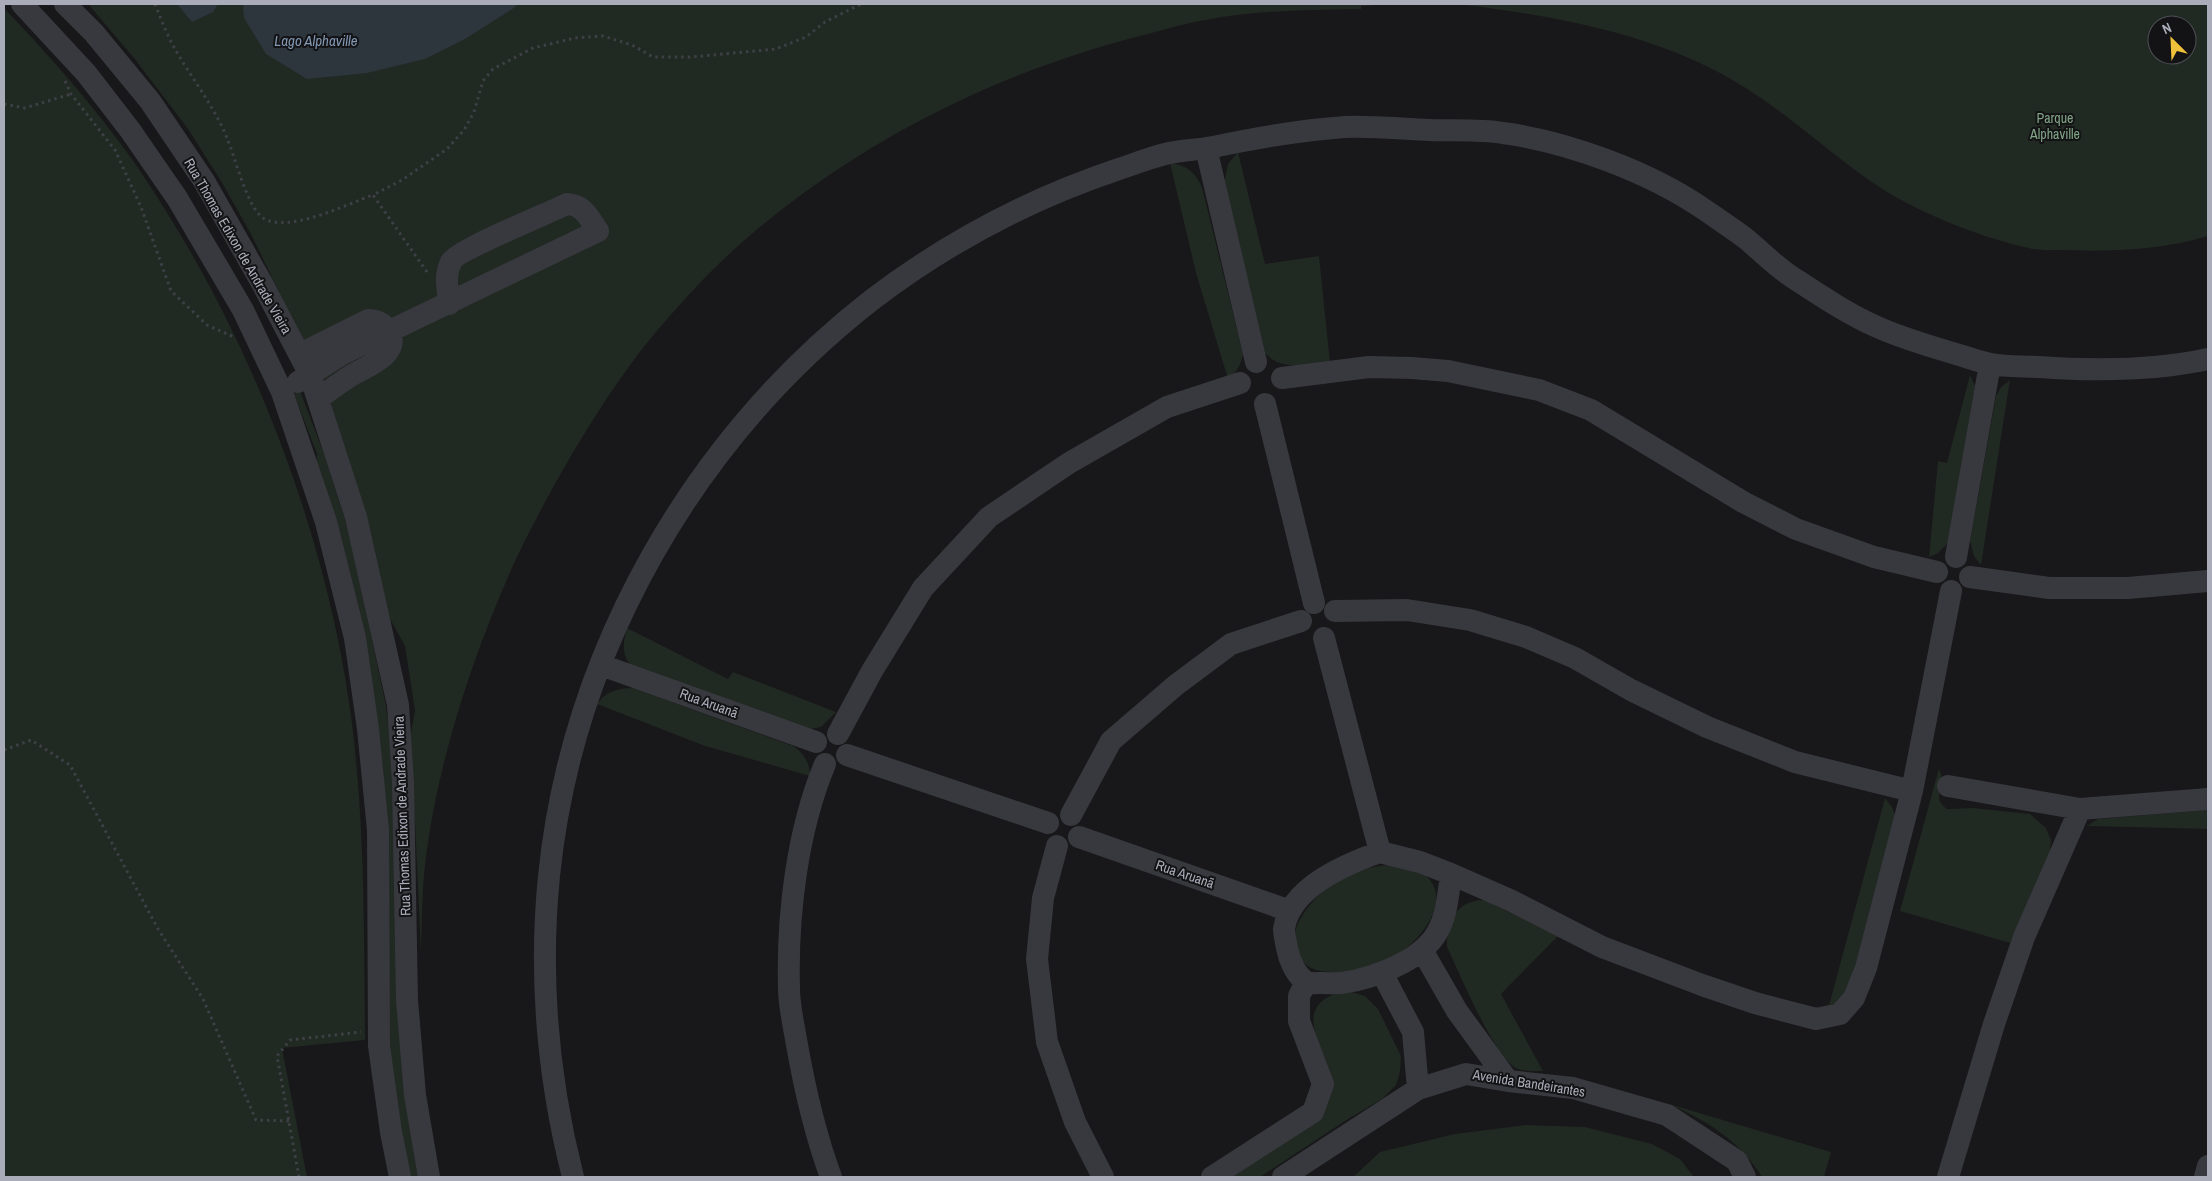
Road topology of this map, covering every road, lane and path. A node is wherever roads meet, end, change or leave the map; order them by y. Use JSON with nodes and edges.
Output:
{"nodes":[{"id":1,"x":22,"y":4,"type":"edge"},
{"id":2,"x":65,"y":4,"type":"edge"},
{"id":3,"x":155,"y":4,"type":"edge"},
{"id":4,"x":861,"y":4,"type":"edge"},
{"id":5,"x":64,"y":79,"type":"dead end"},
{"id":6,"x":71,"y":94,"type":"junction"},
{"id":7,"x":4,"y":104,"type":"edge"},
{"id":8,"x":1206,"y":148,"type":"junction"},
{"id":9,"x":373,"y":195,"type":"junction"},
{"id":10,"x":513,"y":230,"type":"junction"},
{"id":11,"x":528,"y":264,"type":"junction"},
{"id":12,"x":427,"y":273,"type":"dead end"},
{"id":13,"x":449,"y":304,"type":"junction"},
{"id":14,"x":389,"y":331,"type":"junction"},
{"id":15,"x":238,"y":339,"type":"dead end"},
{"id":16,"x":300,"y":354,"type":"junction"},
{"id":17,"x":2208,"y":359,"type":"edge"},
{"id":18,"x":1256,"y":362,"type":"junction"},
{"id":19,"x":1990,"y":364,"type":"junction"},
{"id":20,"x":310,"y":375,"type":"junction"},
{"id":21,"x":1282,"y":378,"type":"junction"},
{"id":22,"x":1240,"y":383,"type":"junction"},
{"id":23,"x":282,"y":392,"type":"junction"},
{"id":24,"x":318,"y":399,"type":"junction"},
{"id":25,"x":1265,"y":404,"type":"junction"},
{"id":26,"x":1956,"y":558,"type":"junction"},
{"id":27,"x":1937,"y":572,"type":"junction"},
{"id":28,"x":1970,"y":577,"type":"junction"},
{"id":29,"x":2208,"y":581,"type":"edge"},
{"id":30,"x":1950,"y":591,"type":"junction"},
{"id":31,"x":1335,"y":611,"type":"junction"},
{"id":32,"x":1308,"y":612,"type":"junction"},
{"id":33,"x":1324,"y":638,"type":"junction"},
{"id":34,"x":601,"y":664,"type":"junction"},
{"id":35,"x":838,"y":734,"type":"junction"},
{"id":36,"x":816,"y":742,"type":"junction"},
{"id":37,"x":4,"y":750,"type":"edge"},
{"id":38,"x":847,"y":755,"type":"junction"},
{"id":39,"x":825,"y":764,"type":"junction"},
{"id":40,"x":1948,"y":786,"type":"dead end"},
{"id":41,"x":1912,"y":791,"type":"junction"},
{"id":42,"x":2208,"y":799,"type":"edge"},
{"id":43,"x":2080,"y":809,"type":"junction"},
{"id":44,"x":1071,"y":815,"type":"junction"},
{"id":45,"x":1048,"y":823,"type":"junction"},
{"id":46,"x":1079,"y":837,"type":"junction"},
{"id":47,"x":1057,"y":846,"type":"junction"},
{"id":48,"x":1380,"y":852,"type":"junction"},
{"id":49,"x":1451,"y":874,"type":"junction"},
{"id":50,"x":1290,"y":911,"type":"junction"},
{"id":51,"x":1422,"y":950,"type":"junction"},
{"id":52,"x":1382,"y":973,"type":"junction"},
{"id":53,"x":1306,"y":982,"type":"junction"},
{"id":54,"x":364,"y":1032,"type":"dead end"},
{"id":55,"x":1508,"y":1081,"type":"junction"},
{"id":56,"x":1418,"y":1089,"type":"junction"},
{"id":57,"x":289,"y":1122,"type":"junction"},
{"id":58,"x":2208,"y":1166,"type":"edge"},
{"id":59,"x":299,"y":1177,"type":"edge"},
{"id":60,"x":400,"y":1177,"type":"edge"},
{"id":61,"x":429,"y":1177,"type":"edge"},
{"id":62,"x":573,"y":1177,"type":"edge"},
{"id":63,"x":831,"y":1177,"type":"edge"},
{"id":64,"x":1103,"y":1177,"type":"edge"},
{"id":65,"x":1212,"y":1177,"type":"edge"},
{"id":66,"x":1284,"y":1177,"type":"edge"},
{"id":67,"x":1745,"y":1177,"type":"edge"},
{"id":68,"x":1948,"y":1177,"type":"edge"},
{"id":69,"x":2205,"y":1177,"type":"edge"}],
"edges":[{"from":1,"to":23,"type":"street","name":"Rua Thomas Edixon de Andrade Vieira"},
{"from":2,"to":16,"type":"street","name":"Rua Thomas Edixon de Andrade Vieira"},
{"from":3,"to":9,"type":"path"},
{"from":4,"to":9,"type":"path"},
{"from":5,"to":6,"type":"path"},
{"from":6,"to":7,"type":"path"},
{"from":6,"to":15,"type":"path"},
{"from":8,"to":18,"type":"street"},
{"from":8,"to":19,"type":"street"},
{"from":8,"to":34,"type":"street"},
{"from":9,"to":12,"type":"path"},
{"from":10,"to":11,"type":"street"},
{"from":10,"to":11,"type":"street"},
{"from":10,"to":13,"type":"street"},
{"from":11,"to":13,"type":"street"},
{"from":13,"to":14,"type":"street"},
{"from":14,"to":16,"type":"street"},
{"from":14,"to":20,"type":"street"},
{"from":14,"to":24,"type":"street"},
{"from":16,"to":20,"type":"street","name":"Rua Thomas Edixon de Andrade Vieira"},
{"from":17,"to":19,"type":"street"},
{"from":18,"to":21,"type":"street"},
{"from":18,"to":22,"type":"street"},
{"from":19,"to":26,"type":"street"},
{"from":20,"to":23,"type":"street"},
{"from":20,"to":24,"type":"street","name":"Rua Thomas Edixon de Andrade Vieira"},
{"from":21,"to":25,"type":"street"},
{"from":21,"to":27,"type":"street"},
{"from":22,"to":25,"type":"street"},
{"from":22,"to":35,"type":"street"},
{"from":23,"to":60,"type":"street","name":"Rua Thomas Edixon de Andrade Vieira"},
{"from":24,"to":61,"type":"street","name":"Rua Thomas Edixon de Andrade Vieira"},
{"from":25,"to":32,"type":"street"},
{"from":26,"to":27,"type":"street"},
{"from":26,"to":28,"type":"street"},
{"from":27,"to":30,"type":"street"},
{"from":28,"to":29,"type":"street"},
{"from":28,"to":30,"type":"street"},
{"from":30,"to":41,"type":"street"},
{"from":31,"to":32,"type":"street"},
{"from":31,"to":33,"type":"street"},
{"from":31,"to":41,"type":"street"},
{"from":32,"to":33,"type":"street"},
{"from":32,"to":44,"type":"street"},
{"from":33,"to":48,"type":"street"},
{"from":34,"to":36,"type":"street","name":"Rua Aruanã"},
{"from":34,"to":62,"type":"street"},
{"from":35,"to":36,"type":"street"},
{"from":35,"to":38,"type":"street"},
{"from":36,"to":39,"type":"street"},
{"from":37,"to":57,"type":"path"},
{"from":38,"to":39,"type":"street"},
{"from":38,"to":45,"type":"street"},
{"from":39,"to":63,"type":"street"},
{"from":40,"to":43,"type":"street"},
{"from":41,"to":49,"type":"street"},
{"from":42,"to":43,"type":"street"},
{"from":43,"to":68,"type":"street"},
{"from":44,"to":45,"type":"street"},
{"from":44,"to":46,"type":"street"},
{"from":45,"to":47,"type":"street"},
{"from":46,"to":47,"type":"street"},
{"from":46,"to":50,"type":"street","name":"Rua Aruanã"},
{"from":47,"to":64,"type":"street"},
{"from":48,"to":49,"type":"street"},
{"from":48,"to":50,"type":"street"},
{"from":49,"to":51,"type":"street"},
{"from":50,"to":53,"type":"street"},
{"from":51,"to":52,"type":"street"},
{"from":51,"to":55,"type":"street"},
{"from":52,"to":53,"type":"street"},
{"from":52,"to":56,"type":"street"},
{"from":53,"to":65,"type":"street"},
{"from":54,"to":57,"type":"path"},
{"from":55,"to":56,"type":"street","name":"Avenida Bandeirantes"},
{"from":55,"to":67,"type":"street","name":"Avenida Bandeirantes"},
{"from":56,"to":66,"type":"street","name":"Avenida Bandeirantes"},
{"from":57,"to":59,"type":"path"},
{"from":58,"to":69,"type":"street"}]}
